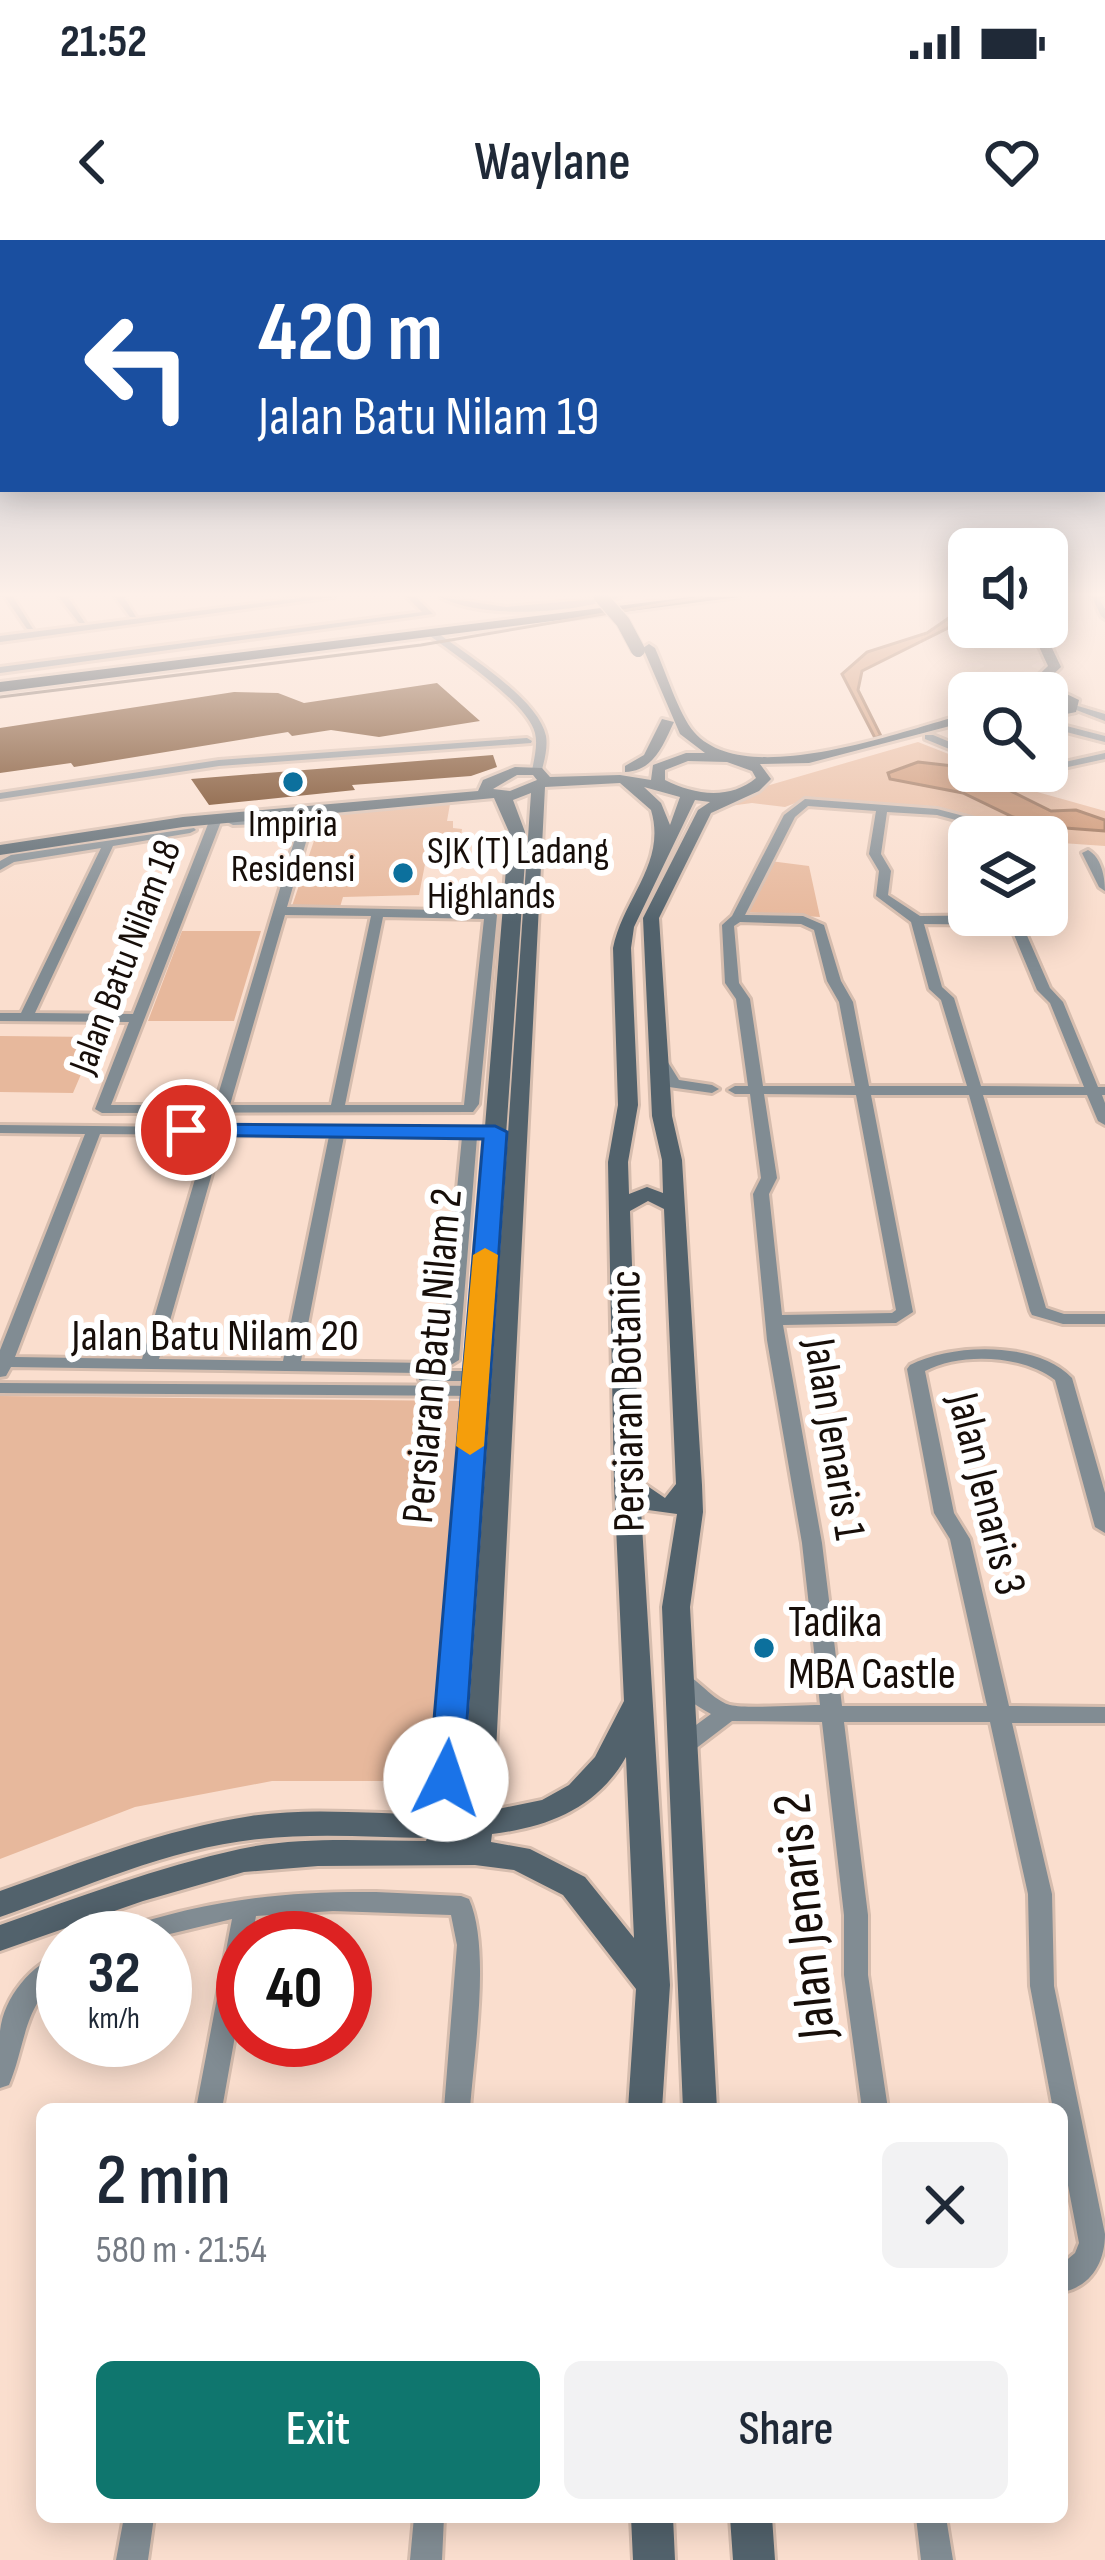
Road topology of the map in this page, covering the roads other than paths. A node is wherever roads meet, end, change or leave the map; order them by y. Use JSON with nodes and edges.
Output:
{"nodes":[{"id":1,"x":503,"y":705,"type":"edge"},
{"id":2,"x":520,"y":705,"type":"edge"},
{"id":3,"x":661,"y":705,"type":"edge"},
{"id":4,"x":672,"y":705,"type":"edge"},
{"id":5,"x":1075,"y":706,"type":"joint"},
{"id":6,"x":1068,"y":709,"type":"edge"},
{"id":7,"x":1105,"y":718,"type":"edge"},
{"id":8,"x":1068,"y":721,"type":"edge"},
{"id":9,"x":667,"y":722,"type":"junction"},
{"id":10,"x":1068,"y":725,"type":"edge"},
{"id":11,"x":948,"y":726,"type":"edge"},
{"id":12,"x":1105,"y":728,"type":"edge"},
{"id":13,"x":948,"y":729,"type":"edge"},
{"id":14,"x":928,"y":736,"type":"junction"},
{"id":15,"x":1105,"y":740,"type":"edge"},
{"id":16,"x":946,"y":744,"type":"edge"},
{"id":17,"x":530,"y":745,"type":"junction"},
{"id":18,"x":398,"y":747,"type":"junction"},
{"id":19,"x":1105,"y":756,"type":"edge"},
{"id":20,"x":729,"y":758,"type":"junction"},
{"id":21,"x":665,"y":764,"type":"junction"},
{"id":22,"x":1068,"y":764,"type":"edge"},
{"id":23,"x":568,"y":773,"type":"junction"},
{"id":24,"x":605,"y":776,"type":"junction"},
{"id":25,"x":537,"y":777,"type":"junction"},
{"id":26,"x":760,"y":785,"type":"junction"},
{"id":27,"x":664,"y":786,"type":"junction"},
{"id":28,"x":0,"y":793,"type":"edge"},
{"id":29,"x":493,"y":793,"type":"junction"},
{"id":30,"x":688,"y":794,"type":"junction"},
{"id":31,"x":734,"y":795,"type":"junction"},
{"id":32,"x":882,"y":807,"type":"junction"},
{"id":33,"x":953,"y":816,"type":"edge"},
{"id":34,"x":213,"y":823,"type":"junction"},
{"id":35,"x":190,"y":830,"type":"dead end"},
{"id":36,"x":109,"y":845,"type":"junction"},
{"id":37,"x":0,"y":847,"type":"edge"},
{"id":38,"x":663,"y":851,"type":"junction"},
{"id":39,"x":1088,"y":853,"type":"dead end"},
{"id":40,"x":0,"y":866,"type":"edge"},
{"id":41,"x":1105,"y":887,"type":"edge"},
{"id":42,"x":523,"y":898,"type":"junction"},
{"id":43,"x":278,"y":911,"type":"junction"},
{"id":44,"x":379,"y":912,"type":"junction"},
{"id":45,"x":737,"y":918,"type":"junction"},
{"id":46,"x":948,"y":919,"type":"edge"},
{"id":47,"x":917,"y":920,"type":"junction"},
{"id":48,"x":1021,"y":936,"type":"edge"},
{"id":49,"x":0,"y":1017,"type":"edge"},
{"id":50,"x":26,"y":1017,"type":"junction"},
{"id":51,"x":137,"y":1018,"type":"junction"},
{"id":52,"x":659,"y":1059,"type":"junction"},
{"id":53,"x":693,"y":1089,"type":"junction"},
{"id":54,"x":712,"y":1089,"type":"dead end"},
{"id":55,"x":863,"y":1089,"type":"junction"},
{"id":56,"x":735,"y":1090,"type":"dead end"},
{"id":57,"x":757,"y":1090,"type":"junction"},
{"id":58,"x":977,"y":1090,"type":"junction"},
{"id":59,"x":1099,"y":1091,"type":"edge"},
{"id":60,"x":221,"y":1110,"type":"junction"},
{"id":61,"x":337,"y":1110,"type":"junction"},
{"id":62,"x":662,"y":1116,"type":"junction"},
{"id":63,"x":1105,"y":1121,"type":"edge"},
{"id":64,"x":0,"y":1129,"type":"edge"},
{"id":65,"x":94,"y":1130,"type":"junction"},
{"id":66,"x":217,"y":1131,"type":"junction"},
{"id":67,"x":337,"y":1132,"type":"junction"},
{"id":68,"x":470,"y":1132,"type":"junction"},
{"id":69,"x":506,"y":1133,"type":"junction"},
{"id":70,"x":674,"y":1206,"type":"junction"},
{"id":71,"x":620,"y":1208,"type":"junction"},
{"id":72,"x":1105,"y":1319,"type":"edge"},
{"id":73,"x":776,"y":1320,"type":"junction"},
{"id":74,"x":149,"y":1364,"type":"junction"},
{"id":75,"x":291,"y":1366,"type":"junction"},
{"id":76,"x":1,"y":1368,"type":"edge"},
{"id":77,"x":475,"y":1383,"type":"junction"},
{"id":78,"x":502,"y":1384,"type":"junction"},
{"id":79,"x":0,"y":1388,"type":"edge"},
{"id":80,"x":626,"y":1483,"type":"junction"},
{"id":81,"x":688,"y":1485,"type":"junction"},
{"id":82,"x":1105,"y":1527,"type":"edge"},
{"id":83,"x":679,"y":1677,"type":"junction"},
{"id":84,"x":638,"y":1700,"type":"junction"},
{"id":85,"x":996,"y":1712,"type":"junction"},
{"id":86,"x":727,"y":1713,"type":"junction"},
{"id":87,"x":832,"y":1713,"type":"junction"},
{"id":88,"x":1105,"y":1715,"type":"edge"},
{"id":89,"x":682,"y":1747,"type":"junction"},
{"id":90,"x":458,"y":1838,"type":"junction"},
{"id":91,"x":0,"y":1904,"type":"edge"},
{"id":92,"x":246,"y":1907,"type":"junction"},
{"id":93,"x":192,"y":1915,"type":"edge"},
{"id":94,"x":0,"y":1938,"type":"edge"},
{"id":95,"x":36,"y":1979,"type":"edge"},
{"id":96,"x":653,"y":1985,"type":"junction"},
{"id":97,"x":0,"y":2077,"type":"edge"},
{"id":98,"x":209,"y":2103,"type":"edge"},
{"id":99,"x":457,"y":2103,"type":"edge"},
{"id":100,"x":645,"y":2103,"type":"edge"},
{"id":101,"x":700,"y":2103,"type":"edge"},
{"id":102,"x":874,"y":2103,"type":"edge"},
{"id":103,"x":1066,"y":2103,"type":"edge"},
{"id":104,"x":1068,"y":2114,"type":"edge"},
{"id":105,"x":1068,"y":2277,"type":"edge"},
{"id":106,"x":138,"y":2523,"type":"edge"},
{"id":107,"x":429,"y":2523,"type":"edge"},
{"id":108,"x":652,"y":2523,"type":"edge"},
{"id":109,"x":752,"y":2523,"type":"edge"},
{"id":110,"x":932,"y":2523,"type":"edge"},
{"id":111,"x":132,"y":2560,"type":"edge"},
{"id":112,"x":426,"y":2560,"type":"edge"},
{"id":113,"x":654,"y":2560,"type":"edge"},
{"id":114,"x":754,"y":2560,"type":"edge"},
{"id":115,"x":937,"y":2560,"type":"edge"}],
"edges":[{"from":1,"to":17,"type":"street"},
{"from":2,"to":17,"type":"street"},
{"from":3,"to":9,"type":"main road"},
{"from":4,"to":20,"type":"main road"},
{"from":5,"to":6,"type":"main road"},
{"from":5,"to":7,"type":"street"},
{"from":8,"to":12,"type":"street"},
{"from":9,"to":21,"type":"main road"},
{"from":9,"to":24,"type":"main road"},
{"from":10,"to":15,"type":"street"},
{"from":11,"to":20,"type":"main road"},
{"from":13,"to":14,"type":"main road"},
{"from":14,"to":16,"type":"street"},
{"from":14,"to":26,"type":"main road"},
{"from":17,"to":18,"type":"street"},
{"from":17,"to":18,"type":"street"},
{"from":17,"to":23,"type":"main road"},
{"from":17,"to":25,"type":"street"},
{"from":18,"to":28,"type":"street"},
{"from":19,"to":22,"type":"street"},
{"from":20,"to":21,"type":"main road"},
{"from":20,"to":26,"type":"main road"},
{"from":21,"to":24,"type":"main road"},
{"from":21,"to":27,"type":"main road"},
{"from":23,"to":24,"type":"main road"},
{"from":23,"to":25,"type":"main road"},
{"from":24,"to":25,"type":"main road"},
{"from":24,"to":27,"type":"main road"},
{"from":24,"to":38,"type":"main road"},
{"from":25,"to":29,"type":"main road"},
{"from":25,"to":29,"type":"main road"},
{"from":25,"to":42,"type":"main road","name":"Persiaran Batu Nilam 2"},
{"from":26,"to":31,"type":"main road"},
{"from":27,"to":30,"type":"main road"},
{"from":29,"to":34,"type":"main road"},
{"from":29,"to":37,"type":"main road"},
{"from":29,"to":42,"type":"main road","name":"Persiaran Batu Nilam 2"},
{"from":30,"to":31,"type":"main road"},
{"from":30,"to":38,"type":"main road","name":"Persiaran Botanic"},
{"from":31,"to":52,"type":"main road","name":"Persiaran Botanic"},
{"from":32,"to":33,"type":"street"},
{"from":32,"to":45,"type":"street"},
{"from":32,"to":47,"type":"street"},
{"from":34,"to":37,"type":"main road"},
{"from":34,"to":43,"type":"street"},
{"from":34,"to":51,"type":"street","name":"Jalan Batu Nilam 18"},
{"from":35,"to":36,"type":"street"},
{"from":36,"to":40,"type":"street"},
{"from":36,"to":50,"type":"street"},
{"from":38,"to":71,"type":"main road","name":"Persiaran Botanic"},
{"from":39,"to":41,"type":"street"},
{"from":42,"to":69,"type":"main road","name":"Persiaran Batu Nilam 2"},
{"from":43,"to":44,"type":"street"},
{"from":43,"to":60,"type":"street"},
{"from":44,"to":61,"type":"street"},
{"from":44,"to":61,"type":"street"},
{"from":45,"to":55,"type":"street"},
{"from":45,"to":57,"type":"street","name":"Jalan Jenaris 1"},
{"from":46,"to":47,"type":"street"},
{"from":47,"to":58,"type":"street"},
{"from":48,"to":59,"type":"street"},
{"from":49,"to":50,"type":"street"},
{"from":50,"to":51,"type":"street"},
{"from":51,"to":60,"type":"street","name":"Jalan Batu Nilam 18"},
{"from":52,"to":53,"type":"street"},
{"from":52,"to":62,"type":"main road","name":"Persiaran Botanic"},
{"from":53,"to":54,"type":"street"},
{"from":53,"to":62,"type":"street"},
{"from":55,"to":57,"type":"street"},
{"from":55,"to":58,"type":"street"},
{"from":55,"to":73,"type":"street"},
{"from":56,"to":57,"type":"street"},
{"from":57,"to":73,"type":"street","name":"Jalan Jenaris 1"},
{"from":58,"to":59,"type":"street"},
{"from":58,"to":72,"type":"street"},
{"from":59,"to":63,"type":"street"},
{"from":60,"to":61,"type":"street"},
{"from":62,"to":70,"type":"main road","name":"Persiaran Botanic"},
{"from":64,"to":65,"type":"street"},
{"from":65,"to":66,"type":"street"},
{"from":65,"to":76,"type":"street"},
{"from":66,"to":67,"type":"street"},
{"from":66,"to":74,"type":"street"},
{"from":67,"to":68,"type":"street"},
{"from":67,"to":75,"type":"street"},
{"from":68,"to":69,"type":"street"},
{"from":68,"to":75,"type":"street"},
{"from":69,"to":77,"type":"main road","name":"Persiaran Batu Nilam 2"},
{"from":69,"to":78,"type":"main road","name":"Persiaran Batu Nilam 2"},
{"from":70,"to":71,"type":"main road"},
{"from":70,"to":81,"type":"main road","name":"Persiaran Botanic"},
{"from":71,"to":80,"type":"main road","name":"Persiaran Botanic"},
{"from":73,"to":87,"type":"street","name":"Jalan Jenaris 1"},
{"from":74,"to":75,"type":"street"},
{"from":74,"to":76,"type":"street"},
{"from":76,"to":77,"type":"street","name":"Jalan Batu Nilam 20"},
{"from":77,"to":78,"type":"street","name":"Jalan Batu Nilam 20"},
{"from":77,"to":79,"type":"street","name":"Jalan Batu Nilam 20"},
{"from":77,"to":90,"type":"main road","name":"Persiaran Batu Nilam 2"},
{"from":78,"to":90,"type":"main road","name":"Persiaran Batu Nilam 2"},
{"from":80,"to":81,"type":"main road"},
{"from":80,"to":84,"type":"main road","name":"Persiaran Botanic"},
{"from":81,"to":83,"type":"main road","name":"Persiaran Botanic"},
{"from":82,"to":85,"type":"street","name":"Jalan Jenaris 3"},
{"from":83,"to":86,"type":"street"},
{"from":83,"to":89,"type":"main road","name":"Persiaran Botanic"},
{"from":84,"to":90,"type":"main road"},
{"from":84,"to":96,"type":"main road","name":"Persiaran Botanic"},
{"from":85,"to":87,"type":"street"},
{"from":85,"to":88,"type":"street"},
{"from":85,"to":103,"type":"street"},
{"from":86,"to":87,"type":"street"},
{"from":86,"to":89,"type":"street"},
{"from":87,"to":102,"type":"street","name":"Jalan Jenaris 2"},
{"from":89,"to":101,"type":"main road","name":"Persiaran Botanic"},
{"from":90,"to":91,"type":"main road"},
{"from":90,"to":94,"type":"main road"},
{"from":90,"to":96,"type":"main road"},
{"from":92,"to":93,"type":"street"},
{"from":92,"to":98,"type":"street"},
{"from":92,"to":99,"type":"street"},
{"from":95,"to":97,"type":"street"},
{"from":96,"to":100,"type":"main road","name":"Persiaran Botanic"},
{"from":104,"to":105,"type":"street"},
{"from":106,"to":111,"type":"street"},
{"from":107,"to":112,"type":"street"},
{"from":108,"to":113,"type":"main road"},
{"from":109,"to":114,"type":"main road"},
{"from":110,"to":115,"type":"street"}]}
